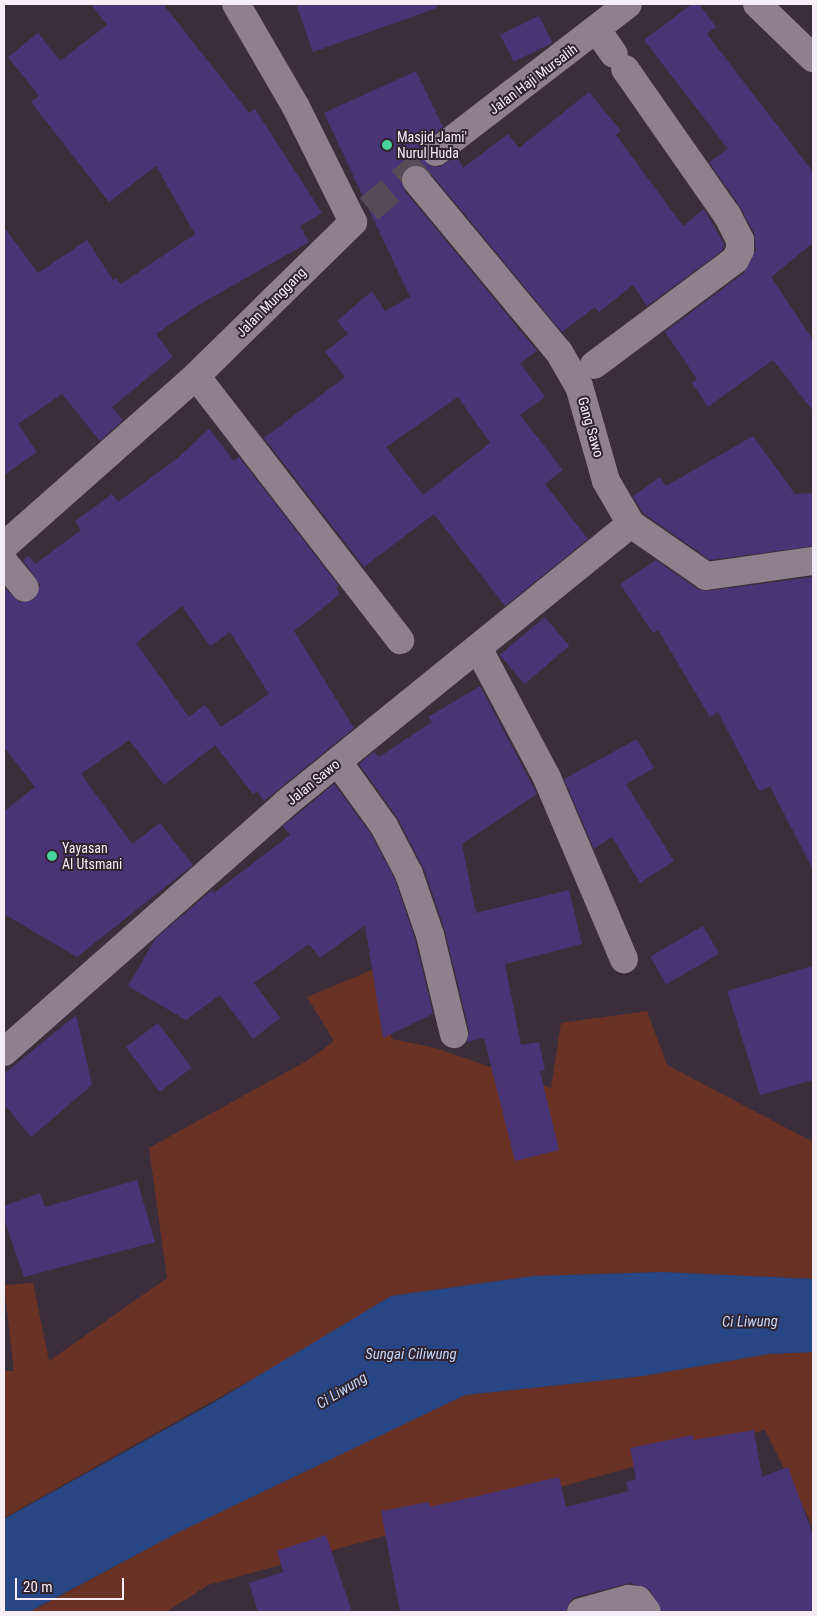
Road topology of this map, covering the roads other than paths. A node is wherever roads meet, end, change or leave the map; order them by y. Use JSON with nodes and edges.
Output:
{"nodes":[{"id":1,"x":236,"y":4,"type":"edge"},
{"id":2,"x":628,"y":4,"type":"edge"},
{"id":3,"x":757,"y":4,"type":"edge"},
{"id":4,"x":597,"y":30,"type":"junction"},
{"id":5,"x":813,"y":58,"type":"edge"},
{"id":6,"x":436,"y":152,"type":"tunnel mouth"},
{"id":7,"x":416,"y":180,"type":"dead end"},
{"id":8,"x":594,"y":365,"type":"dead end"},
{"id":9,"x":196,"y":376,"type":"junction"},
{"id":10,"x":631,"y":524,"type":"junction"},
{"id":11,"x":4,"y":546,"type":"edge"},
{"id":12,"x":813,"y":561,"type":"edge"},
{"id":13,"x":4,"y":562,"type":"edge"},
{"id":14,"x":25,"y":588,"type":"dead end"},
{"id":15,"x":400,"y":640,"type":"dead end"},
{"id":16,"x":478,"y":648,"type":"junction"},
{"id":17,"x":338,"y":762,"type":"junction"},
{"id":18,"x":624,"y":959,"type":"dead end"},
{"id":19,"x":454,"y":1034,"type":"dead end"},
{"id":20,"x":4,"y":1052,"type":"edge"},
{"id":21,"x":581,"y":1612,"type":"edge"},
{"id":22,"x":647,"y":1612,"type":"edge"}],
"edges":[{"from":1,"to":9,"type":"street","name":"Jalan Munggang"},
{"from":2,"to":4,"type":"street","name":"Jalan Haji Mursalih"},
{"from":3,"to":5,"type":"street"},
{"from":4,"to":6,"type":"street","name":"Jalan Haji Mursalih"},
{"from":4,"to":8,"type":"street"},
{"from":7,"to":10,"type":"street","name":"Gang Sawo"},
{"from":9,"to":11,"type":"street","name":"Jalan Munggang"},
{"from":9,"to":15,"type":"street"},
{"from":10,"to":12,"type":"street","name":"Gang Sawo"},
{"from":10,"to":16,"type":"street","name":"Jalan Sawo"},
{"from":13,"to":14,"type":"street"},
{"from":16,"to":17,"type":"street","name":"Jalan Sawo"},
{"from":16,"to":18,"type":"street"},
{"from":17,"to":19,"type":"street"},
{"from":17,"to":20,"type":"street","name":"Jalan Sawo"},
{"from":21,"to":22,"type":"street"}]}
